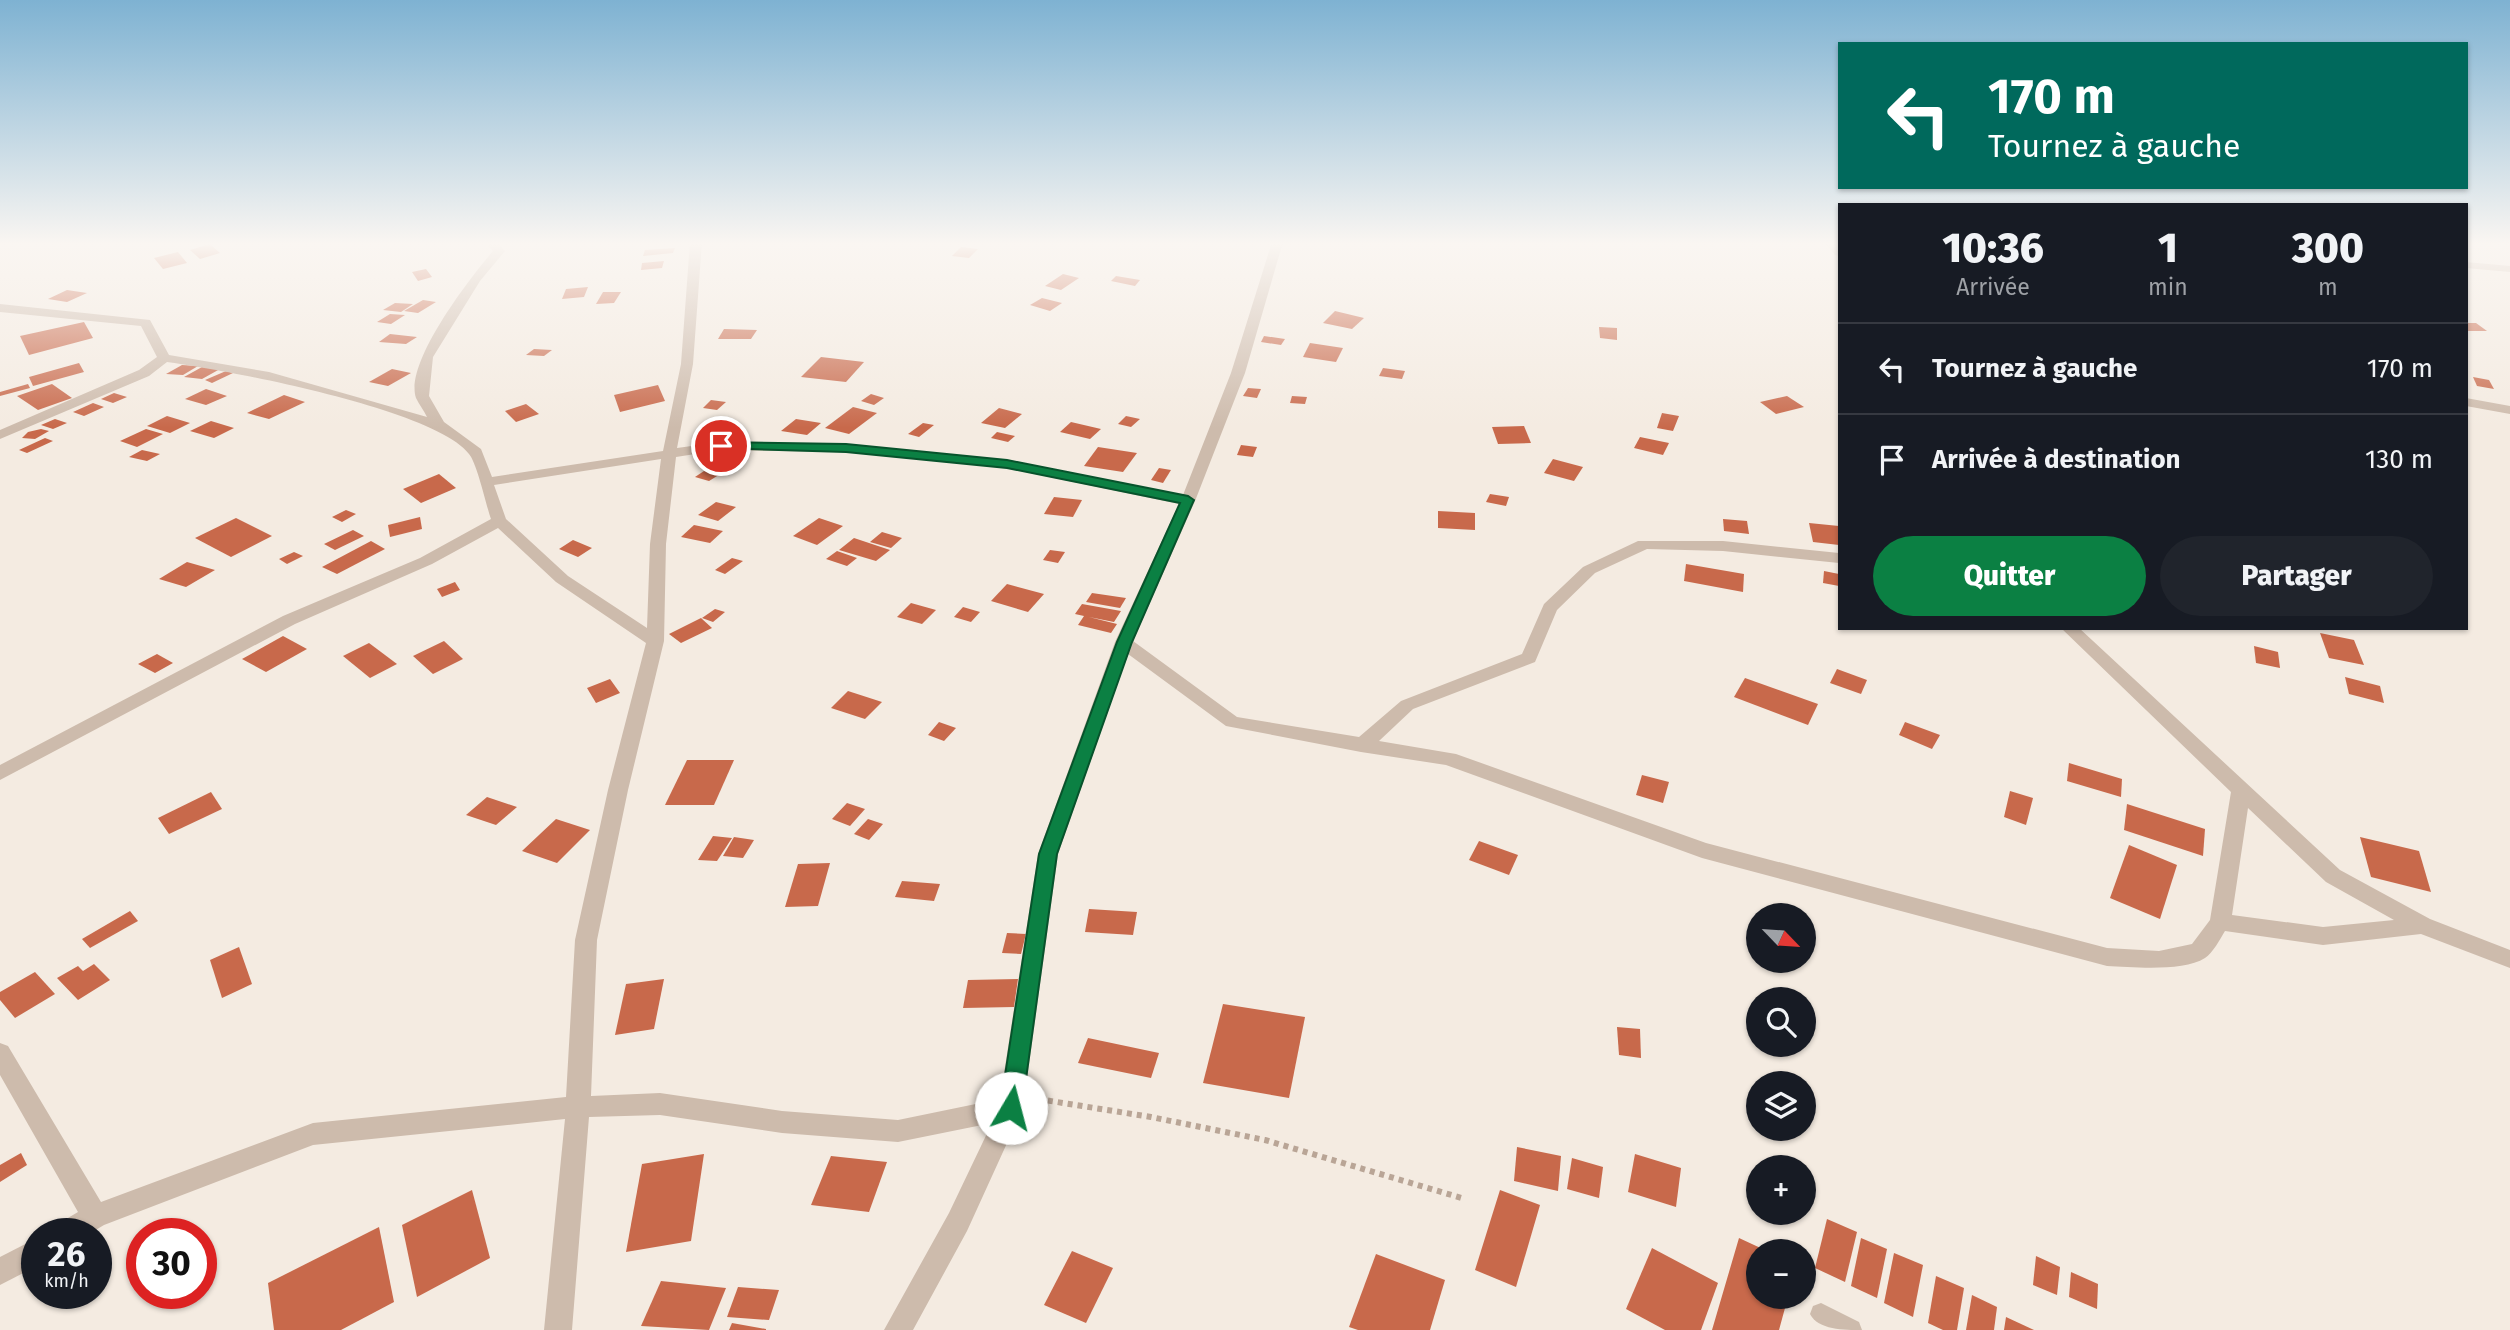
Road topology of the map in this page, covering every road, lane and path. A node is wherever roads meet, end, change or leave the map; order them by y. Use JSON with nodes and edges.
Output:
{"nodes":[{"id":1,"x":460,"y":304,"type":"edge"},
{"id":2,"x":691,"y":304,"type":"edge"},
{"id":3,"x":1259,"y":304,"type":"edge"},
{"id":4,"x":0,"y":308,"type":"edge"},
{"id":5,"x":164,"y":358,"type":"junction"},
{"id":6,"x":2468,"y":402,"type":"edge"},
{"id":7,"x":2510,"y":410,"type":"edge"},
{"id":8,"x":439,"y":425,"type":"junction"},
{"id":9,"x":0,"y":435,"type":"edge"},
{"id":10,"x":669,"y":454,"type":"junction"},
{"id":11,"x":486,"y":482,"type":"junction"},
{"id":12,"x":1188,"y":500,"type":"junction"},
{"id":13,"x":499,"y":521,"type":"junction"},
{"id":14,"x":1838,"y":558,"type":"edge"},
{"id":15,"x":2071,"y":630,"type":"edge"},
{"id":16,"x":655,"y":641,"type":"junction"},
{"id":17,"x":1124,"y":642,"type":"junction"},
{"id":18,"x":1361,"y":746,"type":"junction"},
{"id":19,"x":0,"y":773,"type":"edge"},
{"id":20,"x":2241,"y":792,"type":"junction"},
{"id":21,"x":2220,"y":922,"type":"junction"},
{"id":22,"x":2422,"y":925,"type":"junction"},
{"id":23,"x":2510,"y":959,"type":"edge"},
{"id":24,"x":0,"y":1053,"type":"edge"},
{"id":25,"x":1012,"y":1101,"type":"junction"},
{"id":26,"x":578,"y":1107,"type":"junction"},
{"id":27,"x":1465,"y":1199,"type":"dead end"},
{"id":28,"x":94,"y":1216,"type":"junction"},
{"id":29,"x":91,"y":1218,"type":"edge"},
{"id":30,"x":21,"y":1260,"type":"edge"},
{"id":31,"x":0,"y":1272,"type":"edge"},
{"id":32,"x":1821,"y":1314,"type":"dead end"},
{"id":33,"x":558,"y":1330,"type":"edge"},
{"id":34,"x":898,"y":1330,"type":"edge"},
{"id":35,"x":1851,"y":1330,"type":"edge"}],
"edges":[{"from":1,"to":8,"type":"street"},
{"from":2,"to":10,"type":"street"},
{"from":3,"to":12,"type":"street"},
{"from":4,"to":5,"type":"street"},
{"from":5,"to":8,"type":"street"},
{"from":5,"to":9,"type":"street"},
{"from":6,"to":7,"type":"street"},
{"from":8,"to":11,"type":"street"},
{"from":10,"to":11,"type":"street"},
{"from":10,"to":12,"type":"street"},
{"from":10,"to":16,"type":"street"},
{"from":11,"to":13,"type":"street"},
{"from":12,"to":17,"type":"street"},
{"from":13,"to":16,"type":"street"},
{"from":13,"to":19,"type":"street"},
{"from":14,"to":18,"type":"street"},
{"from":15,"to":20,"type":"street"},
{"from":16,"to":26,"type":"street"},
{"from":17,"to":18,"type":"street"},
{"from":17,"to":25,"type":"street"},
{"from":18,"to":21,"type":"street"},
{"from":20,"to":21,"type":"street"},
{"from":20,"to":22,"type":"street"},
{"from":21,"to":22,"type":"street"},
{"from":22,"to":23,"type":"street"},
{"from":24,"to":28,"type":"street"},
{"from":25,"to":26,"type":"street"},
{"from":25,"to":27,"type":"path"},
{"from":25,"to":34,"type":"street"},
{"from":26,"to":28,"type":"street"},
{"from":26,"to":33,"type":"street"},
{"from":28,"to":29,"type":"street"},
{"from":30,"to":31,"type":"street"},
{"from":32,"to":35,"type":"lane"}]}
